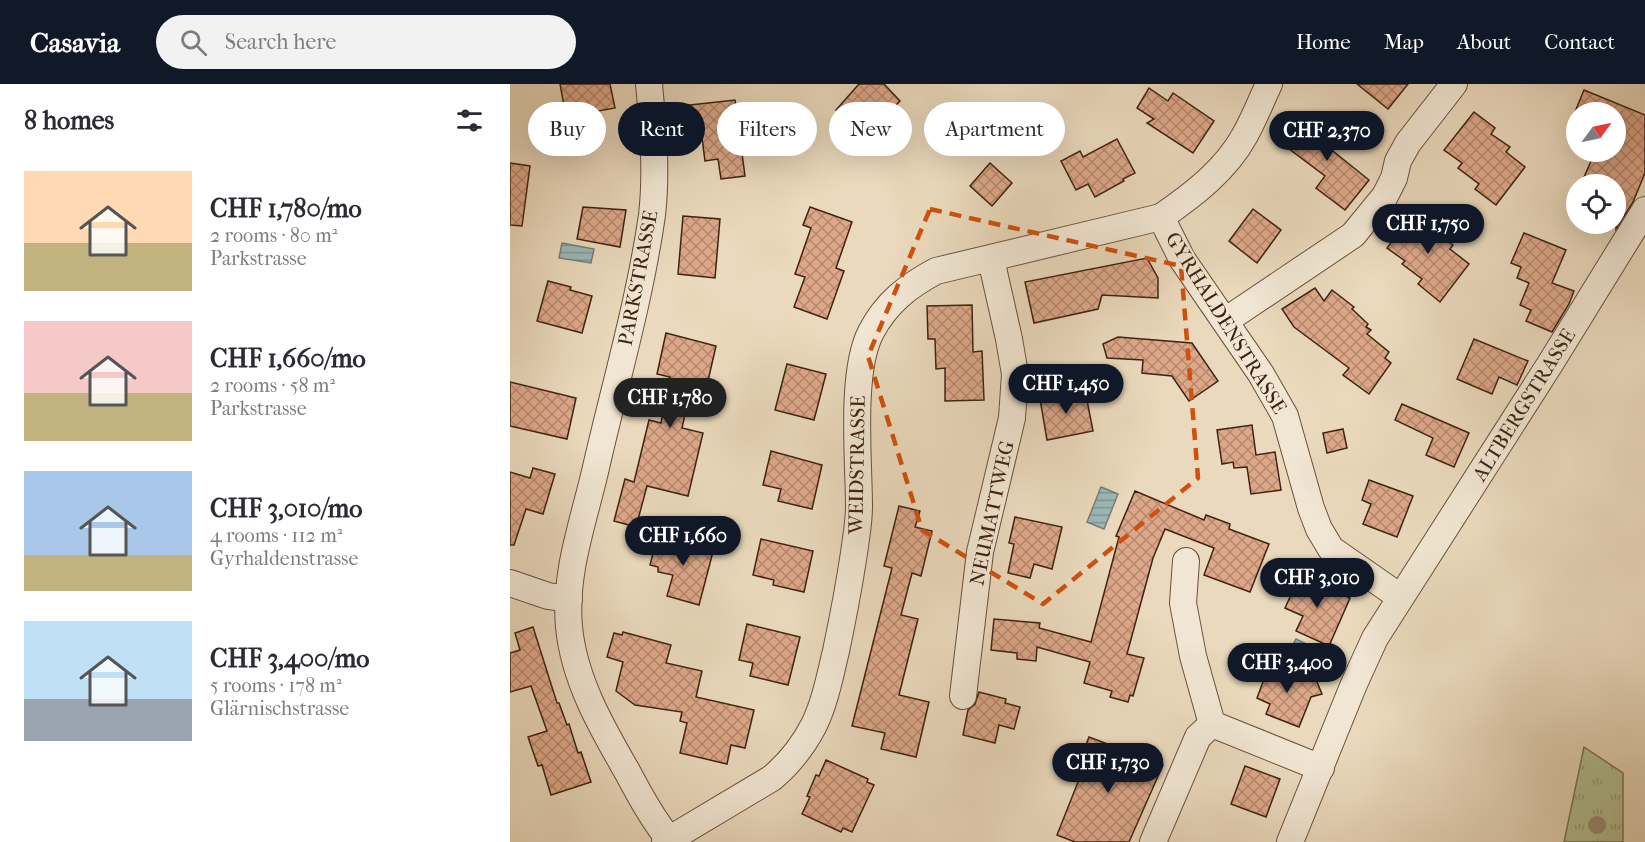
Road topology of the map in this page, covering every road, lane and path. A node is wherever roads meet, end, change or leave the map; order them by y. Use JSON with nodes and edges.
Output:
{"nodes":[{"id":1,"x":649,"y":84,"type":"edge"},
{"id":2,"x":1269,"y":84,"type":"edge"},
{"id":3,"x":1454,"y":84,"type":"edge"},
{"id":4,"x":1645,"y":210,"type":"edge"},
{"id":5,"x":1161,"y":217,"type":"junction"},
{"id":6,"x":991,"y":260,"type":"junction"},
{"id":7,"x":1225,"y":321,"type":"junction"},
{"id":8,"x":1186,"y":561,"type":"dead end"},
{"id":9,"x":510,"y":583,"type":"edge"},
{"id":10,"x":1400,"y":597,"type":"junction"},
{"id":11,"x":569,"y":599,"type":"junction"},
{"id":12,"x":963,"y":696,"type":"dead end"},
{"id":13,"x":1212,"y":724,"type":"junction"},
{"id":14,"x":1321,"y":768,"type":"junction"},
{"id":15,"x":667,"y":840,"type":"edge"},
{"id":16,"x":1153,"y":842,"type":"edge"},
{"id":17,"x":1290,"y":842,"type":"edge"}],
"edges":[{"from":1,"to":11,"type":"street","name":"PARKSTRASSE"},
{"from":2,"to":5,"type":"street","name":"GYRHALDENSTRASSE"},
{"from":3,"to":7,"type":"street"},
{"from":4,"to":10,"type":"street","name":"ALTBERGSTRASSE"},
{"from":5,"to":6,"type":"street","name":"WEIDSTRASSE"},
{"from":5,"to":7,"type":"street","name":"GYRHALDENSTRASSE"},
{"from":6,"to":12,"type":"street","name":"NEUMATTWEG"},
{"from":6,"to":15,"type":"street","name":"WEIDSTRASSE"},
{"from":7,"to":10,"type":"street","name":"GYRHALDENSTRASSE"},
{"from":8,"to":13,"type":"street"},
{"from":9,"to":11,"type":"street"},
{"from":10,"to":14,"type":"street","name":"ALTBERGSTRASSE"},
{"from":11,"to":15,"type":"street","name":"PARKSTRASSE"},
{"from":13,"to":14,"type":"street"},
{"from":13,"to":16,"type":"street"},
{"from":14,"to":17,"type":"street","name":"ALTBERGSTRASSE"}]}
